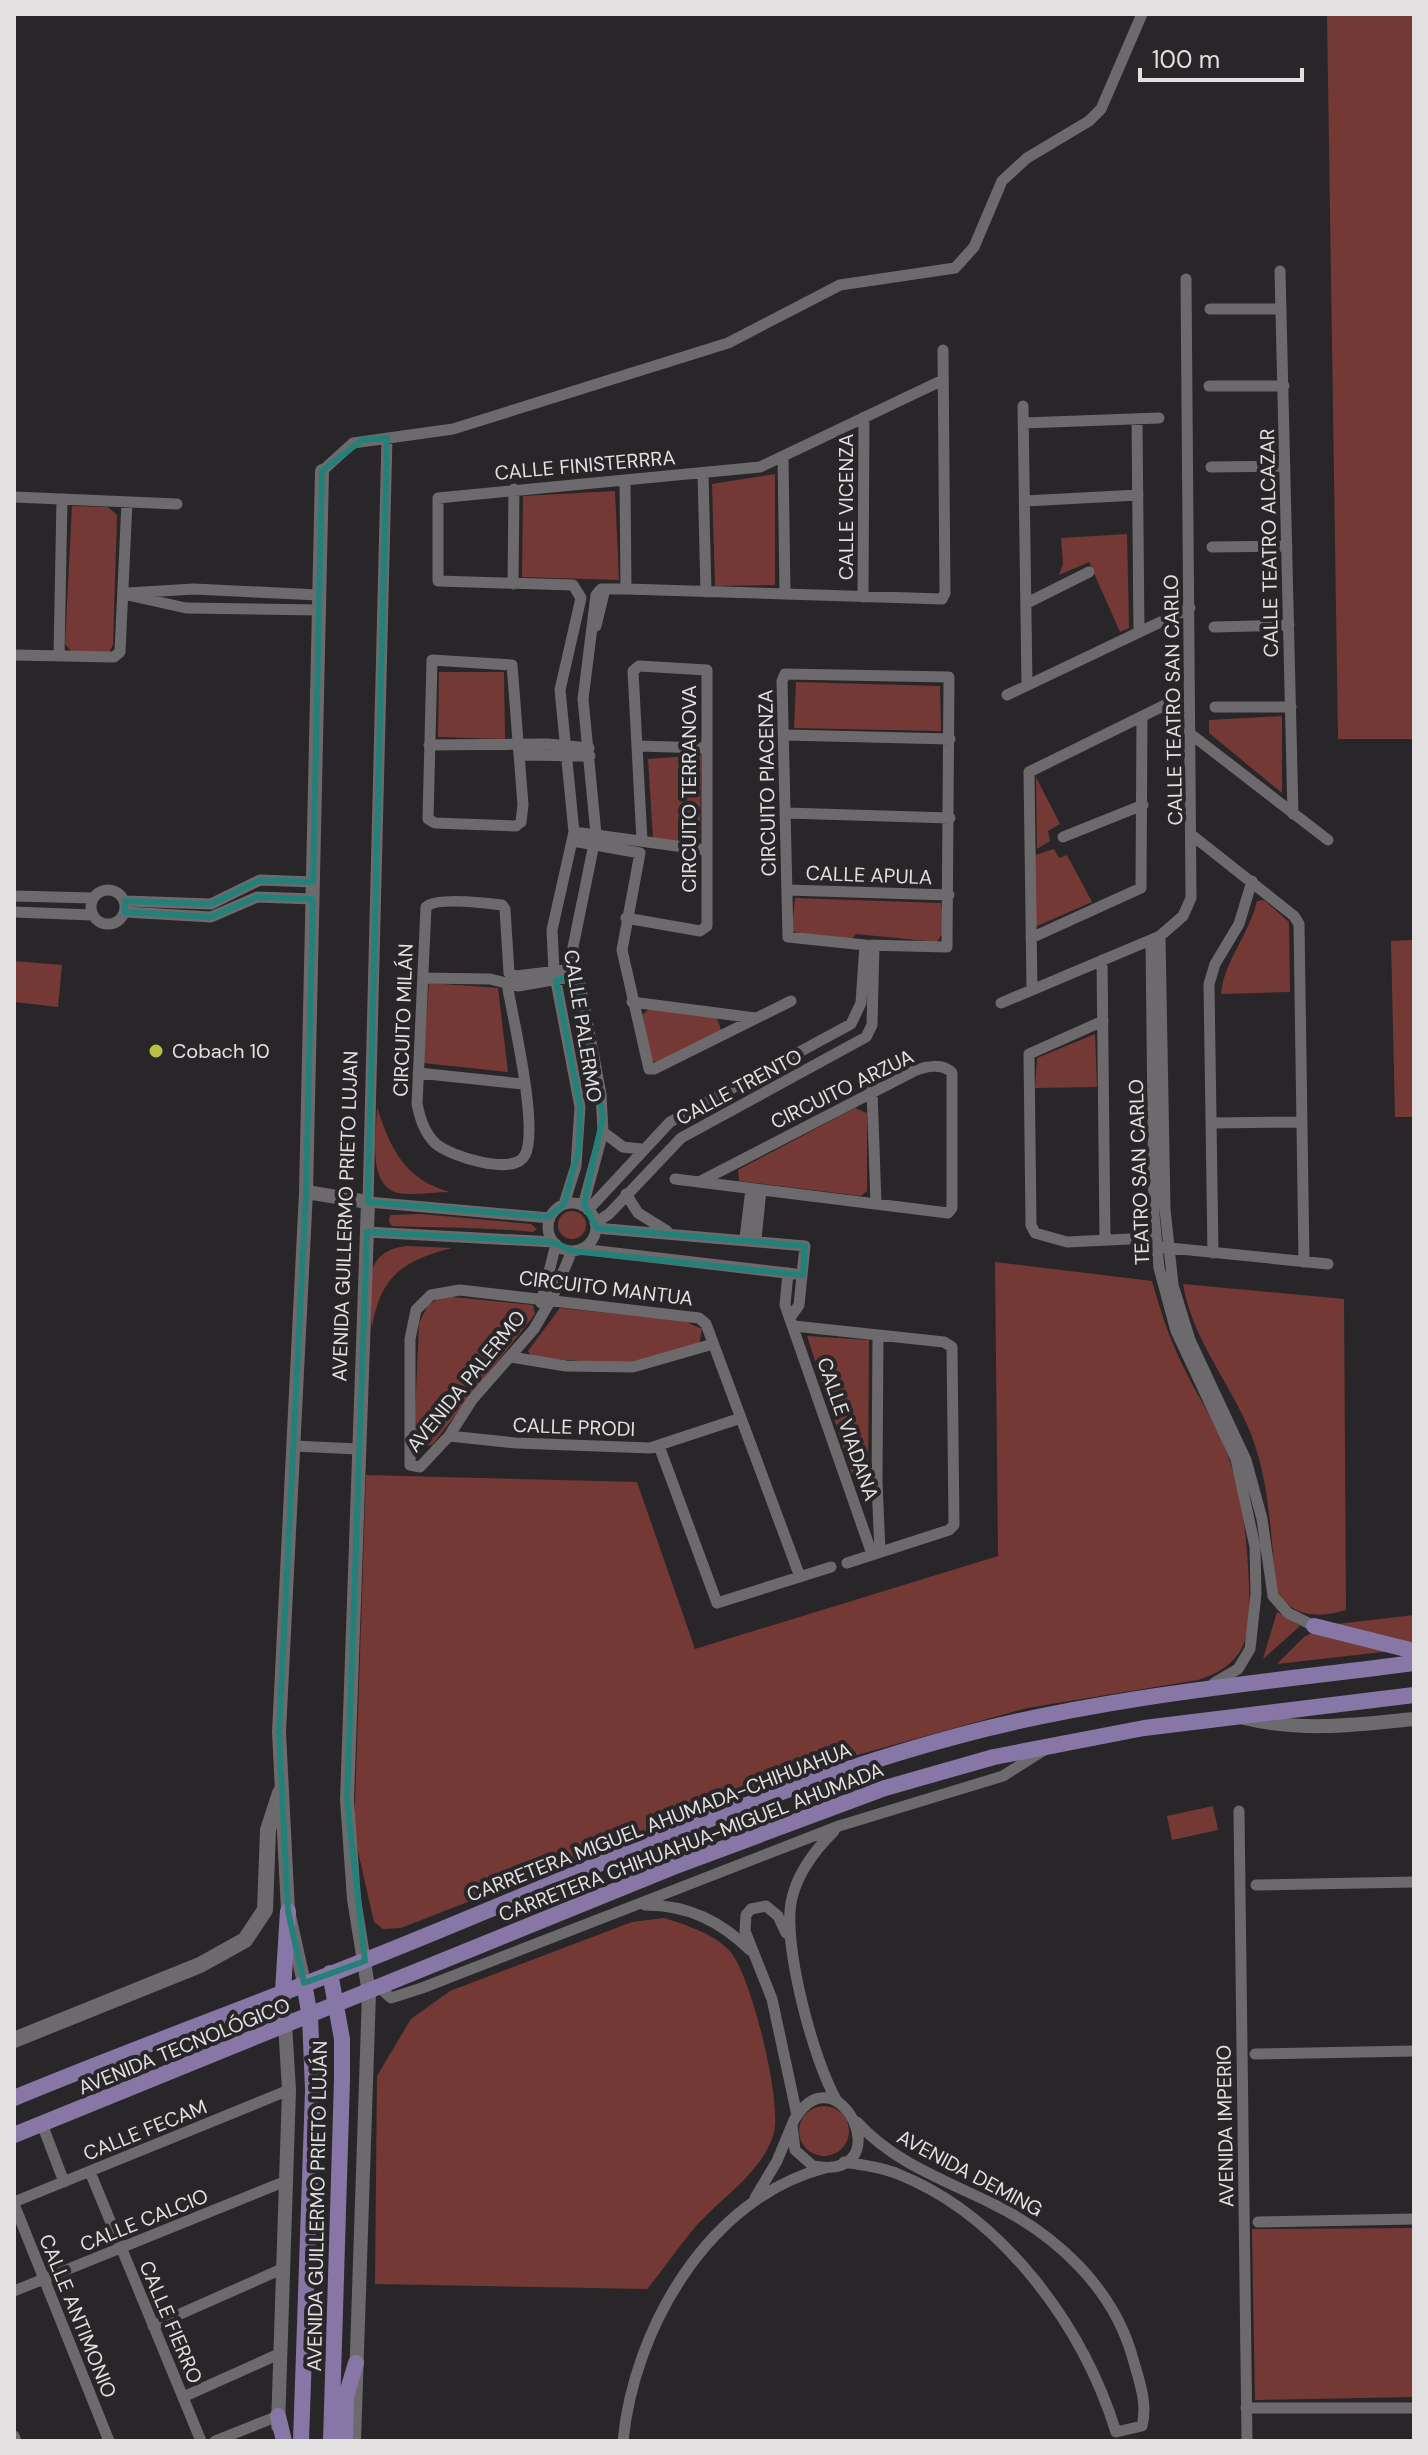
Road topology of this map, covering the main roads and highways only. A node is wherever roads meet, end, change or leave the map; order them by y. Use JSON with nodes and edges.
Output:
{"nodes":[{"id":1,"x":1314,"y":1626,"type":"road end"},
{"id":2,"x":1414,"y":1651,"type":"edge"},
{"id":3,"x":1414,"y":1663,"type":"edge"},
{"id":4,"x":1414,"y":1695,"type":"edge"},
{"id":5,"x":280,"y":1793,"type":"road end"},
{"id":6,"x":288,"y":1911,"type":"road end"},
{"id":7,"x":330,"y":1973,"type":"junction"},
{"id":8,"x":304,"y":1983,"type":"junction"},
{"id":9,"x":283,"y":1991,"type":"junction"},
{"id":10,"x":374,"y":1991,"type":"joint"},
{"id":11,"x":336,"y":2006,"type":"junction"},
{"id":12,"x":310,"y":2017,"type":"junction"},
{"id":13,"x":14,"y":2040,"type":"edge"},
{"id":14,"x":19,"y":2094,"type":"edge"},
{"id":15,"x":14,"y":2135,"type":"edge"},
{"id":16,"x":356,"y":2363,"type":"road end"},
{"id":17,"x":278,"y":2416,"type":"road end"},
{"id":18,"x":284,"y":2441,"type":"edge"},
{"id":19,"x":301,"y":2441,"type":"edge"},
{"id":20,"x":331,"y":2441,"type":"edge"},
{"id":21,"x":345,"y":2441,"type":"edge"}],
"edges":[{"from":1,"to":2,"type":"main road"},
{"from":3,"to":7,"type":"main road","name":"CARRETERA MIGUEL AHUMADA-CHIHUAHUA"},
{"from":4,"to":10,"type":"main road","name":"CARRETERA CHIHUAHUA-MIGUEL AHUMADA"},
{"from":5,"to":13,"type":"main road"},
{"from":6,"to":9,"type":"main road"},
{"from":7,"to":8,"type":"main road","name":"CARRETERA MIGUEL AHUMADA-CHIHUAHUA"},
{"from":7,"to":11,"type":"main road","name":"AVENIDA GUILLERMO PRIETO LUJÁN"},
{"from":8,"to":9,"type":"main road","name":"AVENIDA TECNOLÓGICO"},
{"from":8,"to":12,"type":"main road","name":"AVENIDA GUILLERMO PRIETO LUJÁN"},
{"from":9,"to":14,"type":"main road","name":"AVENIDA TECNOLÓGICO"},
{"from":10,"to":11,"type":"main road","name":"AVENIDA TECNOLÓGICO"},
{"from":11,"to":12,"type":"main road","name":"AVENIDA TECNOLÓGICO"},
{"from":11,"to":20,"type":"main road","name":"AVENIDA GUILLERMO PRIETO LUJÁN"},
{"from":12,"to":15,"type":"main road","name":"AVENIDA TECNOLÓGICO"},
{"from":12,"to":19,"type":"main road","name":"AVENIDA GUILLERMO PRIETO LUJÁN"},
{"from":16,"to":21,"type":"main road"},
{"from":17,"to":18,"type":"main road"}]}
